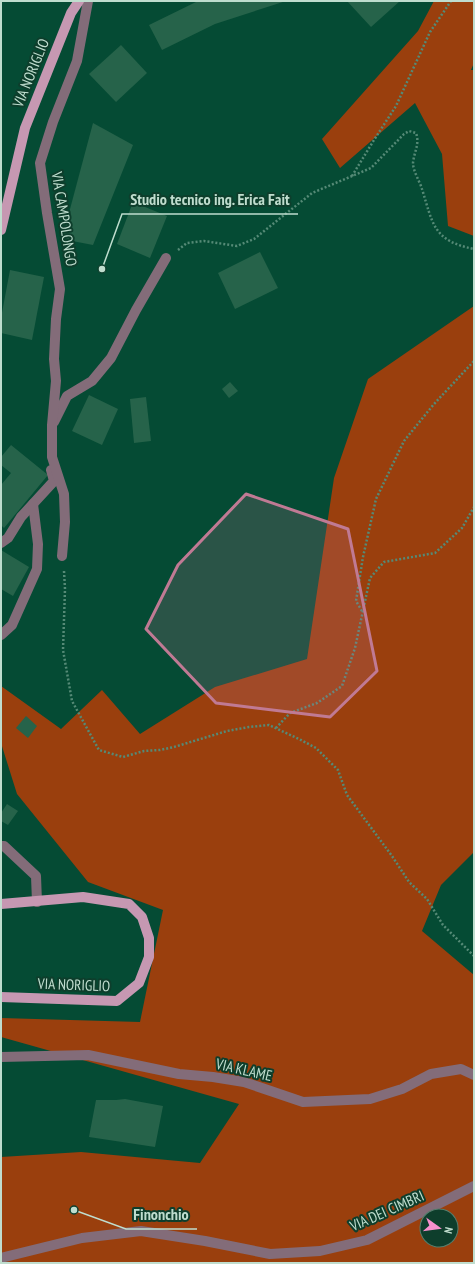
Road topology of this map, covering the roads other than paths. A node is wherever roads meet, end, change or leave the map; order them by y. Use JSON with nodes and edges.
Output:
{"nodes":[{"id":1,"x":80,"y":1,"type":"edge"},
{"id":2,"x":88,"y":1,"type":"edge"},
{"id":3,"x":1,"y":230,"type":"edge"},
{"id":4,"x":166,"y":258,"type":"road end"},
{"id":5,"x":52,"y":425,"type":"junction"},
{"id":6,"x":52,"y":457,"type":"junction"},
{"id":7,"x":33,"y":504,"type":"junction"},
{"id":8,"x":1,"y":543,"type":"edge"},
{"id":9,"x":62,"y":556,"type":"road end"},
{"id":10,"x":1,"y":635,"type":"edge"},
{"id":11,"x":1,"y":846,"type":"edge"},
{"id":12,"x":37,"y":902,"type":"junction"},
{"id":13,"x":1,"y":904,"type":"edge"},
{"id":14,"x":1,"y":997,"type":"edge"},
{"id":15,"x":1,"y":1057,"type":"edge"},
{"id":16,"x":474,"y":1075,"type":"edge"},
{"id":17,"x":474,"y":1186,"type":"edge"},
{"id":18,"x":1,"y":1258,"type":"edge"}],
"edges":[{"from":1,"to":3,"type":"main road","name":"VIA NORIGLIO"},
{"from":2,"to":5,"type":"street","name":"VIA CAMPOLONGO"},
{"from":4,"to":5,"type":"street","name":"VIA CAMPOLONGO"},
{"from":5,"to":6,"type":"street","name":"VIA CAMPOLONGO"},
{"from":6,"to":7,"type":"street","name":"VIA CAMPOLONGO"},
{"from":6,"to":9,"type":"street","name":"VIA CAMPOLONGO"},
{"from":7,"to":8,"type":"street","name":"VIA CAMPOLONGO"},
{"from":7,"to":10,"type":"street"},
{"from":11,"to":12,"type":"street"},
{"from":12,"to":13,"type":"main road","name":"VIA NORIGLIO"},
{"from":12,"to":14,"type":"main road","name":"VIA NORIGLIO"},
{"from":15,"to":16,"type":"street","name":"VIA KLAME"},
{"from":17,"to":18,"type":"street","name":"VIA DEI CIMBRI"}]}
